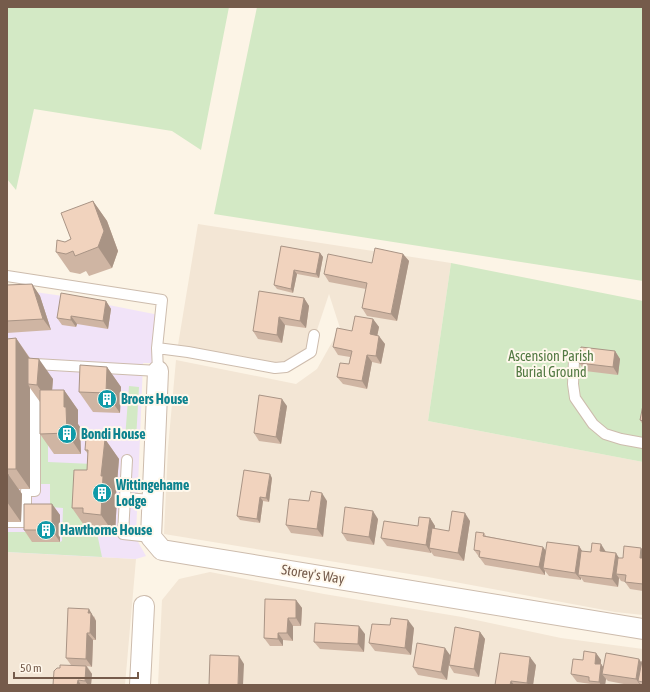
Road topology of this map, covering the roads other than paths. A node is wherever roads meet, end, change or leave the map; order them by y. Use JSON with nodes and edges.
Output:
{"nodes":[{"id":1,"x":7,"y":276,"type":"edge"},
{"id":2,"x":314,"y":335,"type":"dead end"},
{"id":3,"x":157,"y":348,"type":"junction"},
{"id":4,"x":574,"y":360,"type":"dead end"},
{"id":5,"x":158,"y":371,"type":"junction"},
{"id":6,"x":643,"y":443,"type":"edge"},
{"id":7,"x":127,"y":460,"type":"dead end"},
{"id":8,"x":125,"y":498,"type":"junction"},
{"id":9,"x":152,"y":500,"type":"junction"},
{"id":10,"x":7,"y":522,"type":"edge"},
{"id":11,"x":151,"y":536,"type":"junction"},
{"id":12,"x":144,"y":606,"type":"dead end"},
{"id":13,"x":643,"y":629,"type":"edge"},
{"id":14,"x":140,"y":685,"type":"edge"}],
"edges":[{"from":1,"to":3,"type":"lane"},
{"from":2,"to":3,"type":"lane"},
{"from":3,"to":5,"type":"lane"},
{"from":4,"to":6,"type":"lane"},
{"from":5,"to":9,"type":"street"},
{"from":5,"to":10,"type":"lane"},
{"from":7,"to":8,"type":"lane"},
{"from":8,"to":9,"type":"lane"},
{"from":8,"to":11,"type":"lane"},
{"from":9,"to":11,"type":"street"},
{"from":11,"to":13,"type":"street","name":"Storey's Way"},
{"from":12,"to":14,"type":"street"}]}
